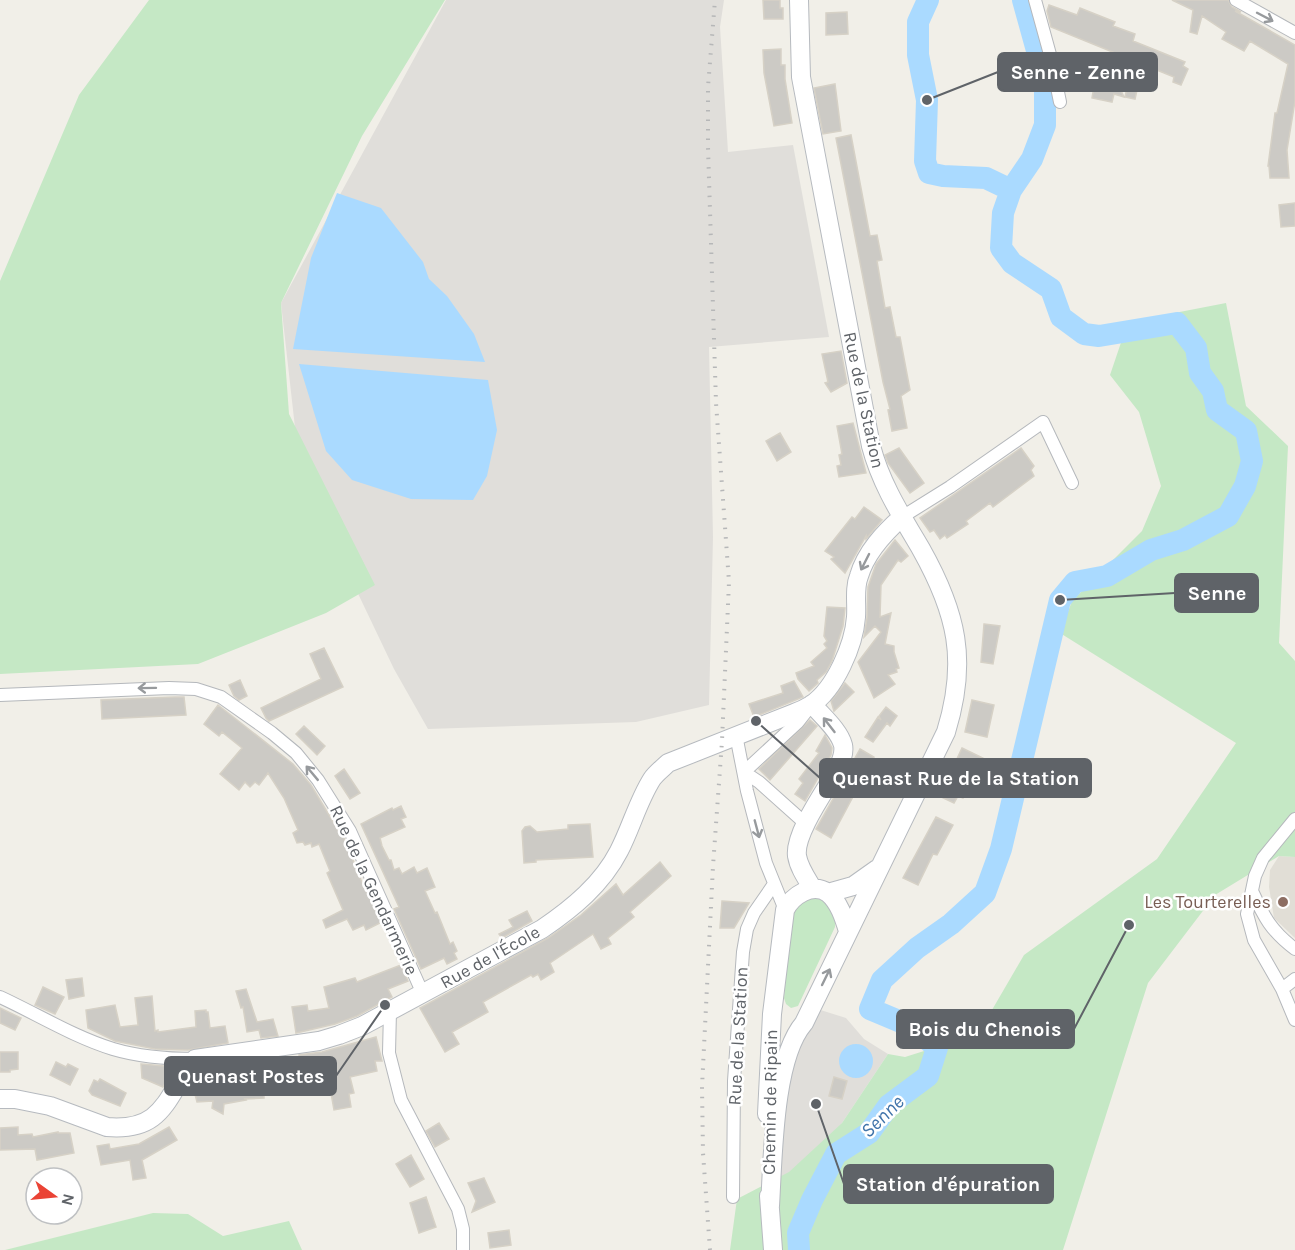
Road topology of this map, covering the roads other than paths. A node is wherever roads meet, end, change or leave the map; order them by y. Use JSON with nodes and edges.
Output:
{"nodes":[{"id":1,"x":799,"y":0,"type":"edge"},
{"id":2,"x":1035,"y":0,"type":"edge"},
{"id":3,"x":1236,"y":0,"type":"edge"},
{"id":4,"x":1295,"y":33,"type":"edge"},
{"id":5,"x":1060,"y":102,"type":"dead end"},
{"id":6,"x":1072,"y":483,"type":"dead end"},
{"id":7,"x":902,"y":517,"type":"junction"},
{"id":8,"x":0,"y":695,"type":"edge"},
{"id":9,"x":812,"y":704,"type":"junction"},
{"id":10,"x":736,"y":735,"type":"junction"},
{"id":11,"x":744,"y":772,"type":"junction"},
{"id":12,"x":1295,"y":819,"type":"edge"},
{"id":13,"x":806,"y":824,"type":"junction"},
{"id":14,"x":880,"y":865,"type":"junction"},
{"id":15,"x":774,"y":884,"type":"junction"},
{"id":16,"x":821,"y":891,"type":"junction"},
{"id":17,"x":1252,"y":891,"type":"junction"},
{"id":18,"x":784,"y":910,"type":"junction"},
{"id":19,"x":848,"y":931,"type":"junction"},
{"id":20,"x":1295,"y":949,"type":"edge"},
{"id":21,"x":1295,"y":979,"type":"edge"},
{"id":22,"x":1282,"y":989,"type":"junction"},
{"id":23,"x":423,"y":994,"type":"junction"},
{"id":24,"x":0,"y":997,"type":"edge"},
{"id":25,"x":774,"y":999,"type":"junction"},
{"id":26,"x":390,"y":1011,"type":"junction"},
{"id":27,"x":1295,"y":1020,"type":"edge"},
{"id":28,"x":804,"y":1023,"type":"junction"},
{"id":29,"x":195,"y":1059,"type":"junction"},
{"id":30,"x":0,"y":1099,"type":"edge"},
{"id":31,"x":733,"y":1197,"type":"dead end"},
{"id":32,"x":770,"y":1206,"type":"junction"},
{"id":33,"x":463,"y":1250,"type":"edge"},
{"id":34,"x":773,"y":1250,"type":"edge"}],
"edges":[{"from":1,"to":7,"type":"street","name":"Rue de la Station"},
{"from":2,"to":5,"type":"street"},
{"from":3,"to":4,"type":"street","one_way":true},
{"from":6,"to":7,"type":"street"},
{"from":7,"to":9,"type":"street","one_way":true},
{"from":7,"to":14,"type":"street","name":"Chemin de Ripain"},
{"from":23,"to":8,"type":"street","name":"Rue de la Gendarmerie","one_way":true},
{"from":9,"to":10,"type":"street","name":"Rue de l'École"},
{"from":9,"to":11,"type":"street"},
{"from":13,"to":9,"type":"street","one_way":true},
{"from":10,"to":11,"type":"street"},
{"from":10,"to":23,"type":"street","name":"Rue de l'École"},
{"from":11,"to":13,"type":"street"},
{"from":11,"to":15,"type":"street","one_way":true},
{"from":12,"to":17,"type":"street"},
{"from":13,"to":16,"type":"street"},
{"from":14,"to":16,"type":"street","name":"Chemin de Ripain"},
{"from":14,"to":19,"type":"street","name":"Chemin de Ripain"},
{"from":15,"to":18,"type":"street"},
{"from":15,"to":31,"type":"street","name":"Rue de la Station"},
{"from":16,"to":18,"type":"street"},
{"from":16,"to":19,"type":"street"},
{"from":17,"to":20,"type":"street"},
{"from":17,"to":22,"type":"street"},
{"from":18,"to":25,"type":"street","name":"Chemin de Ripain"},
{"from":28,"to":19,"type":"street","name":"Chemin de Ripain","one_way":true},
{"from":21,"to":22,"type":"street"},
{"from":22,"to":27,"type":"street"},
{"from":23,"to":26,"type":"street","name":"Rue de l'École"},
{"from":24,"to":29,"type":"street","name":"Rue de l'École"},
{"from":25,"to":28,"type":"street","name":"Chemin de Ripain"},
{"from":25,"to":32,"type":"street","name":"Chemin de Ripain"},
{"from":26,"to":29,"type":"street","name":"Rue de l'École"},
{"from":26,"to":33,"type":"street"},
{"from":28,"to":32,"type":"street","name":"Chemin de Ripain"},
{"from":29,"to":30,"type":"street"},
{"from":32,"to":34,"type":"street","name":"Chemin de Ripain"}]}
